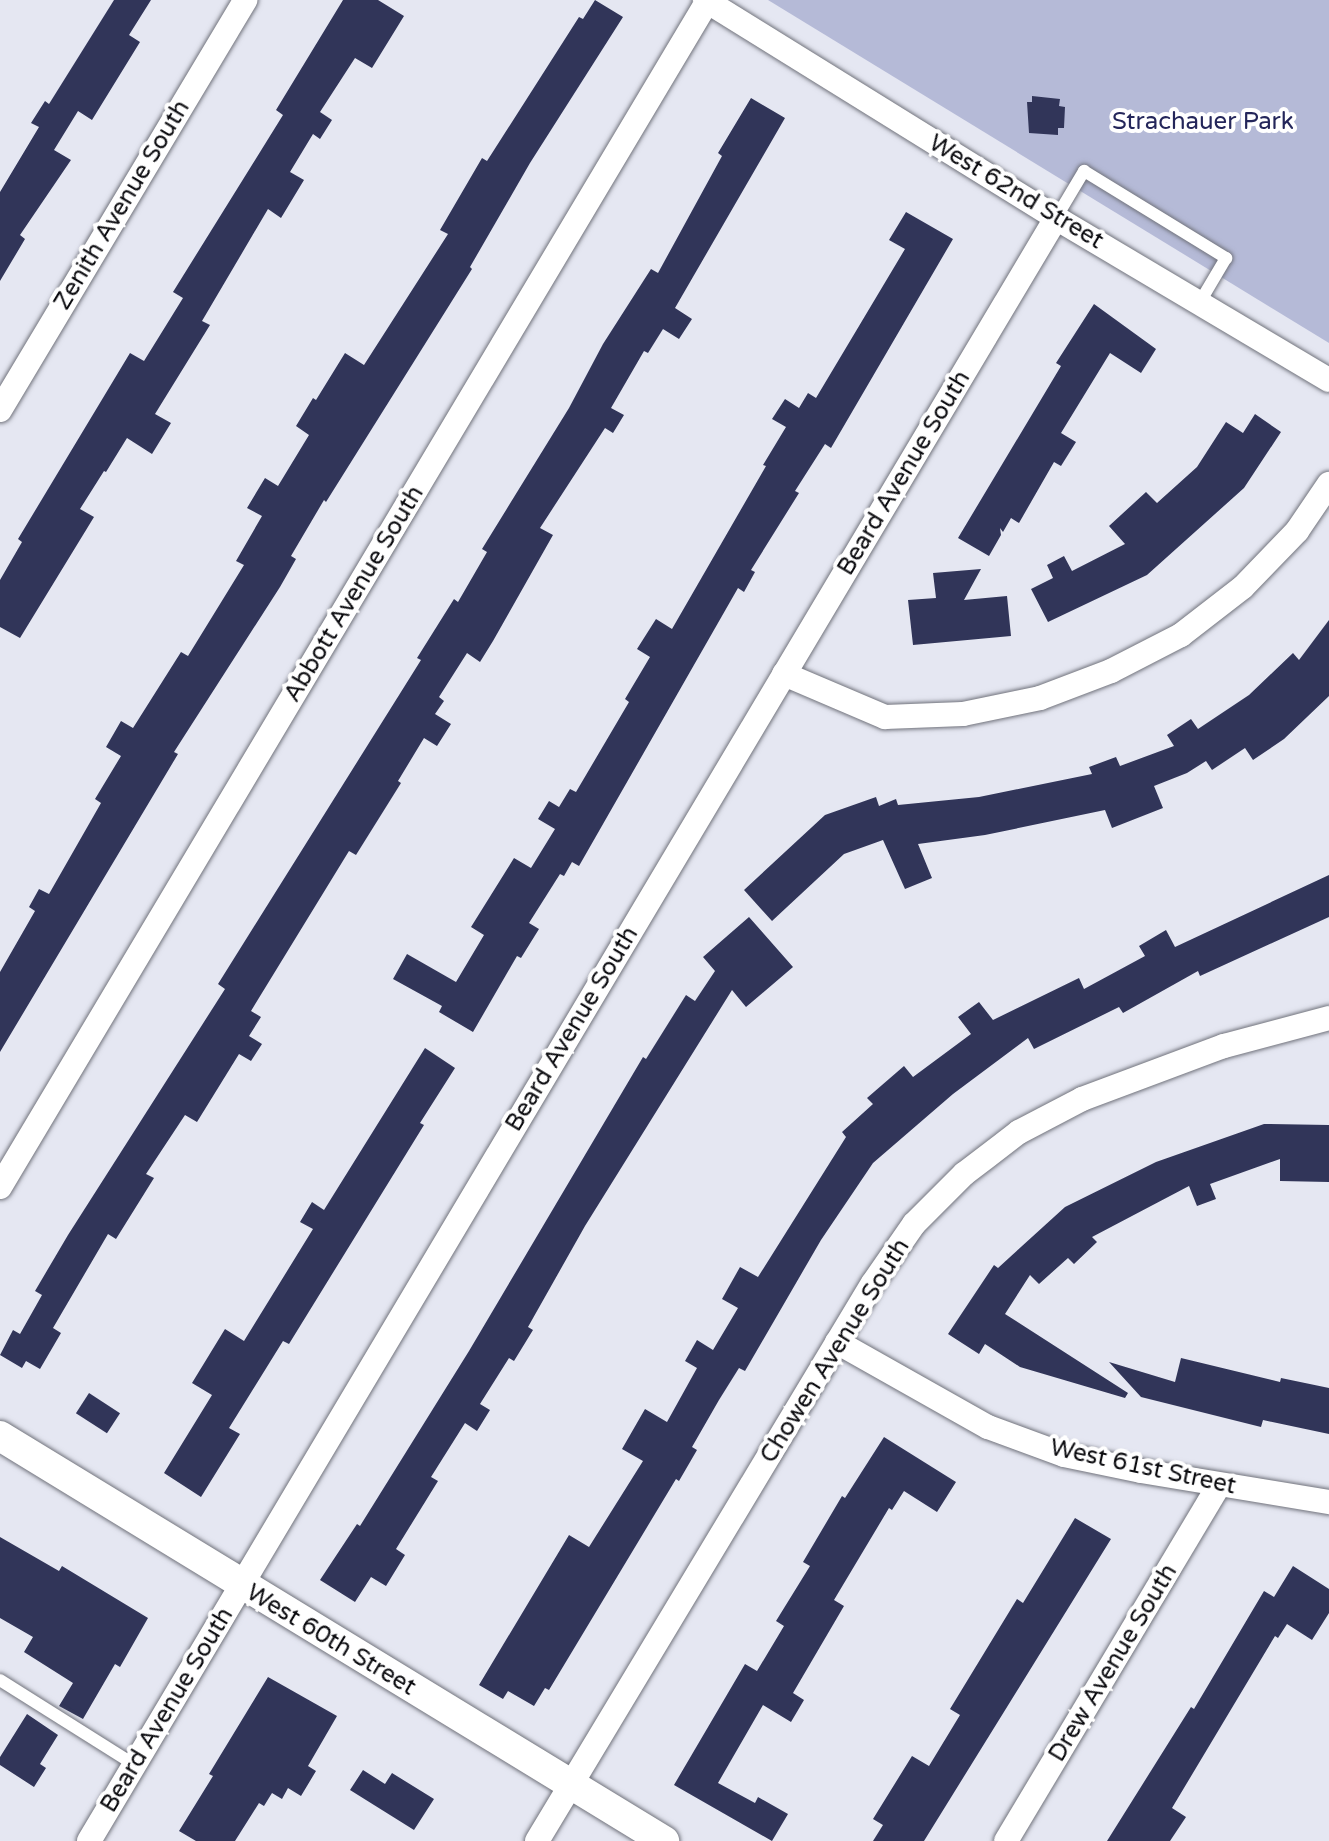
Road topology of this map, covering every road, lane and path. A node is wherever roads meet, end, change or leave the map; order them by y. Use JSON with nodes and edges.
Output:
{"nodes":[{"id":1,"x":245,"y":0,"type":"edge"},
{"id":2,"x":706,"y":1,"type":"edge"},
{"id":3,"x":1056,"y":218,"type":"junction"},
{"id":4,"x":1200,"y":302,"type":"junction"},
{"id":5,"x":1329,"y":380,"type":"edge"},
{"id":6,"x":0,"y":410,"type":"edge"},
{"id":7,"x":1329,"y":484,"type":"edge"},
{"id":8,"x":784,"y":674,"type":"junction"},
{"id":9,"x":1329,"y":1018,"type":"edge"},
{"id":10,"x":0,"y":1187,"type":"edge"},
{"id":11,"x":837,"y":1342,"type":"junction"},
{"id":12,"x":0,"y":1436,"type":"edge"},
{"id":13,"x":1219,"y":1485,"type":"junction"},
{"id":14,"x":1329,"y":1502,"type":"edge"},
{"id":15,"x":240,"y":1585,"type":"junction"},
{"id":16,"x":0,"y":1680,"type":"edge"},
{"id":17,"x":135,"y":1765,"type":"junction"},
{"id":18,"x":571,"y":1784,"type":"junction"},
{"id":19,"x":89,"y":1841,"type":"edge"},
{"id":20,"x":537,"y":1841,"type":"edge"},
{"id":21,"x":664,"y":1841,"type":"edge"},
{"id":22,"x":1006,"y":1841,"type":"edge"}],
"edges":[{"from":1,"to":6,"type":"street","name":"Zenith Avenue South"},
{"from":2,"to":3,"type":"street","name":"West 62nd Street"},
{"from":2,"to":10,"type":"street","name":"Abbott Avenue South"},
{"from":3,"to":4,"type":"street","name":"West 62nd Street"},
{"from":3,"to":4,"type":"lane"},
{"from":3,"to":8,"type":"street","name":"Beard Avenue South"},
{"from":4,"to":5,"type":"street","name":"West 62nd Street"},
{"from":7,"to":8,"type":"street"},
{"from":8,"to":15,"type":"street","name":"Beard Avenue South"},
{"from":9,"to":11,"type":"street","name":"Chowen Avenue South"},
{"from":11,"to":13,"type":"street","name":"West 61st Street"},
{"from":11,"to":18,"type":"street","name":"Chowen Avenue South"},
{"from":12,"to":15,"type":"street","name":"West 60th Street"},
{"from":13,"to":14,"type":"street","name":"West 61st Street"},
{"from":13,"to":22,"type":"street","name":"Drew Avenue South"},
{"from":15,"to":17,"type":"street","name":"Beard Avenue South"},
{"from":15,"to":18,"type":"street","name":"West 60th Street"},
{"from":16,"to":17,"type":"lane"},
{"from":17,"to":19,"type":"street","name":"Beard Avenue South"},
{"from":18,"to":20,"type":"street","name":"Chowen Avenue South"},
{"from":18,"to":21,"type":"street","name":"West 60th Street"}]}
